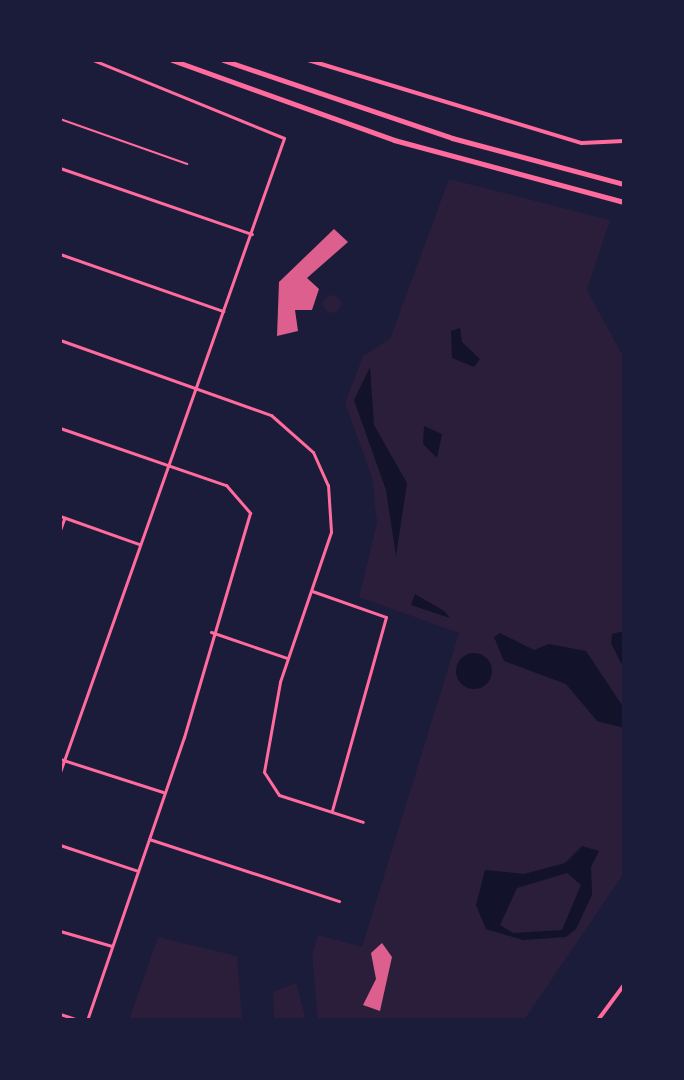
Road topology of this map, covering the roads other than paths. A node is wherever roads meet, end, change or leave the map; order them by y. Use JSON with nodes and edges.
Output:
{"nodes":[{"id":1,"x":93,"y":60,"type":"edge"},
{"id":2,"x":172,"y":60,"type":"edge"},
{"id":3,"x":223,"y":60,"type":"edge"},
{"id":4,"x":312,"y":60,"type":"edge"},
{"id":5,"x":60,"y":119,"type":"edge"},
{"id":6,"x":624,"y":141,"type":"edge"},
{"id":7,"x":187,"y":164,"type":"dead end"},
{"id":8,"x":60,"y":168,"type":"edge"},
{"id":9,"x":624,"y":184,"type":"edge"},
{"id":10,"x":624,"y":202,"type":"edge"},
{"id":11,"x":252,"y":234,"type":"junction"},
{"id":12,"x":60,"y":254,"type":"edge"},
{"id":13,"x":224,"y":311,"type":"junction"},
{"id":14,"x":60,"y":340,"type":"edge"},
{"id":15,"x":198,"y":388,"type":"junction"},
{"id":16,"x":60,"y":428,"type":"edge"},
{"id":17,"x":169,"y":465,"type":"junction"},
{"id":18,"x":62,"y":517,"type":"edge"},
{"id":19,"x":60,"y":530,"type":"edge"},
{"id":20,"x":140,"y":544,"type":"junction"},
{"id":21,"x":312,"y":591,"type":"junction"},
{"id":22,"x":211,"y":632,"type":"junction"},
{"id":23,"x":287,"y":658,"type":"junction"},
{"id":24,"x":62,"y":759,"type":"edge"},
{"id":25,"x":60,"y":772,"type":"edge"},
{"id":26,"x":165,"y":793,"type":"junction"},
{"id":27,"x":332,"y":812,"type":"junction"},
{"id":28,"x":363,"y":822,"type":"dead end"},
{"id":29,"x":149,"y":839,"type":"junction"},
{"id":30,"x":60,"y":845,"type":"edge"},
{"id":31,"x":138,"y":871,"type":"junction"},
{"id":32,"x":339,"y":901,"type":"dead end"},
{"id":33,"x":60,"y":931,"type":"edge"},
{"id":34,"x":112,"y":946,"type":"junction"},
{"id":35,"x":624,"y":985,"type":"edge"},
{"id":36,"x":60,"y":1014,"type":"edge"},
{"id":37,"x":78,"y":1020,"type":"edge"},
{"id":38,"x":87,"y":1020,"type":"edge"},
{"id":39,"x":598,"y":1020,"type":"edge"}],
"edges":[{"from":1,"to":11,"type":"street"},
{"from":2,"to":10,"type":"main road"},
{"from":3,"to":9,"type":"main road"},
{"from":4,"to":6,"type":"street"},
{"from":5,"to":7,"type":"lane"},
{"from":8,"to":11,"type":"street"},
{"from":11,"to":13,"type":"street"},
{"from":12,"to":13,"type":"street"},
{"from":13,"to":15,"type":"street"},
{"from":14,"to":15,"type":"street"},
{"from":15,"to":17,"type":"street"},
{"from":15,"to":21,"type":"street"},
{"from":16,"to":17,"type":"street"},
{"from":17,"to":20,"type":"street"},
{"from":17,"to":22,"type":"street"},
{"from":18,"to":19,"type":"street"},
{"from":18,"to":20,"type":"street"},
{"from":20,"to":24,"type":"street"},
{"from":21,"to":23,"type":"street"},
{"from":21,"to":27,"type":"street"},
{"from":22,"to":23,"type":"street"},
{"from":22,"to":26,"type":"street"},
{"from":23,"to":27,"type":"street"},
{"from":24,"to":25,"type":"street"},
{"from":24,"to":26,"type":"street"},
{"from":26,"to":29,"type":"street"},
{"from":27,"to":28,"type":"street"},
{"from":29,"to":31,"type":"street"},
{"from":29,"to":32,"type":"street"},
{"from":30,"to":31,"type":"street"},
{"from":31,"to":34,"type":"street"},
{"from":33,"to":34,"type":"street"},
{"from":34,"to":38,"type":"street"},
{"from":35,"to":39,"type":"street"},
{"from":36,"to":37,"type":"street"}]}
